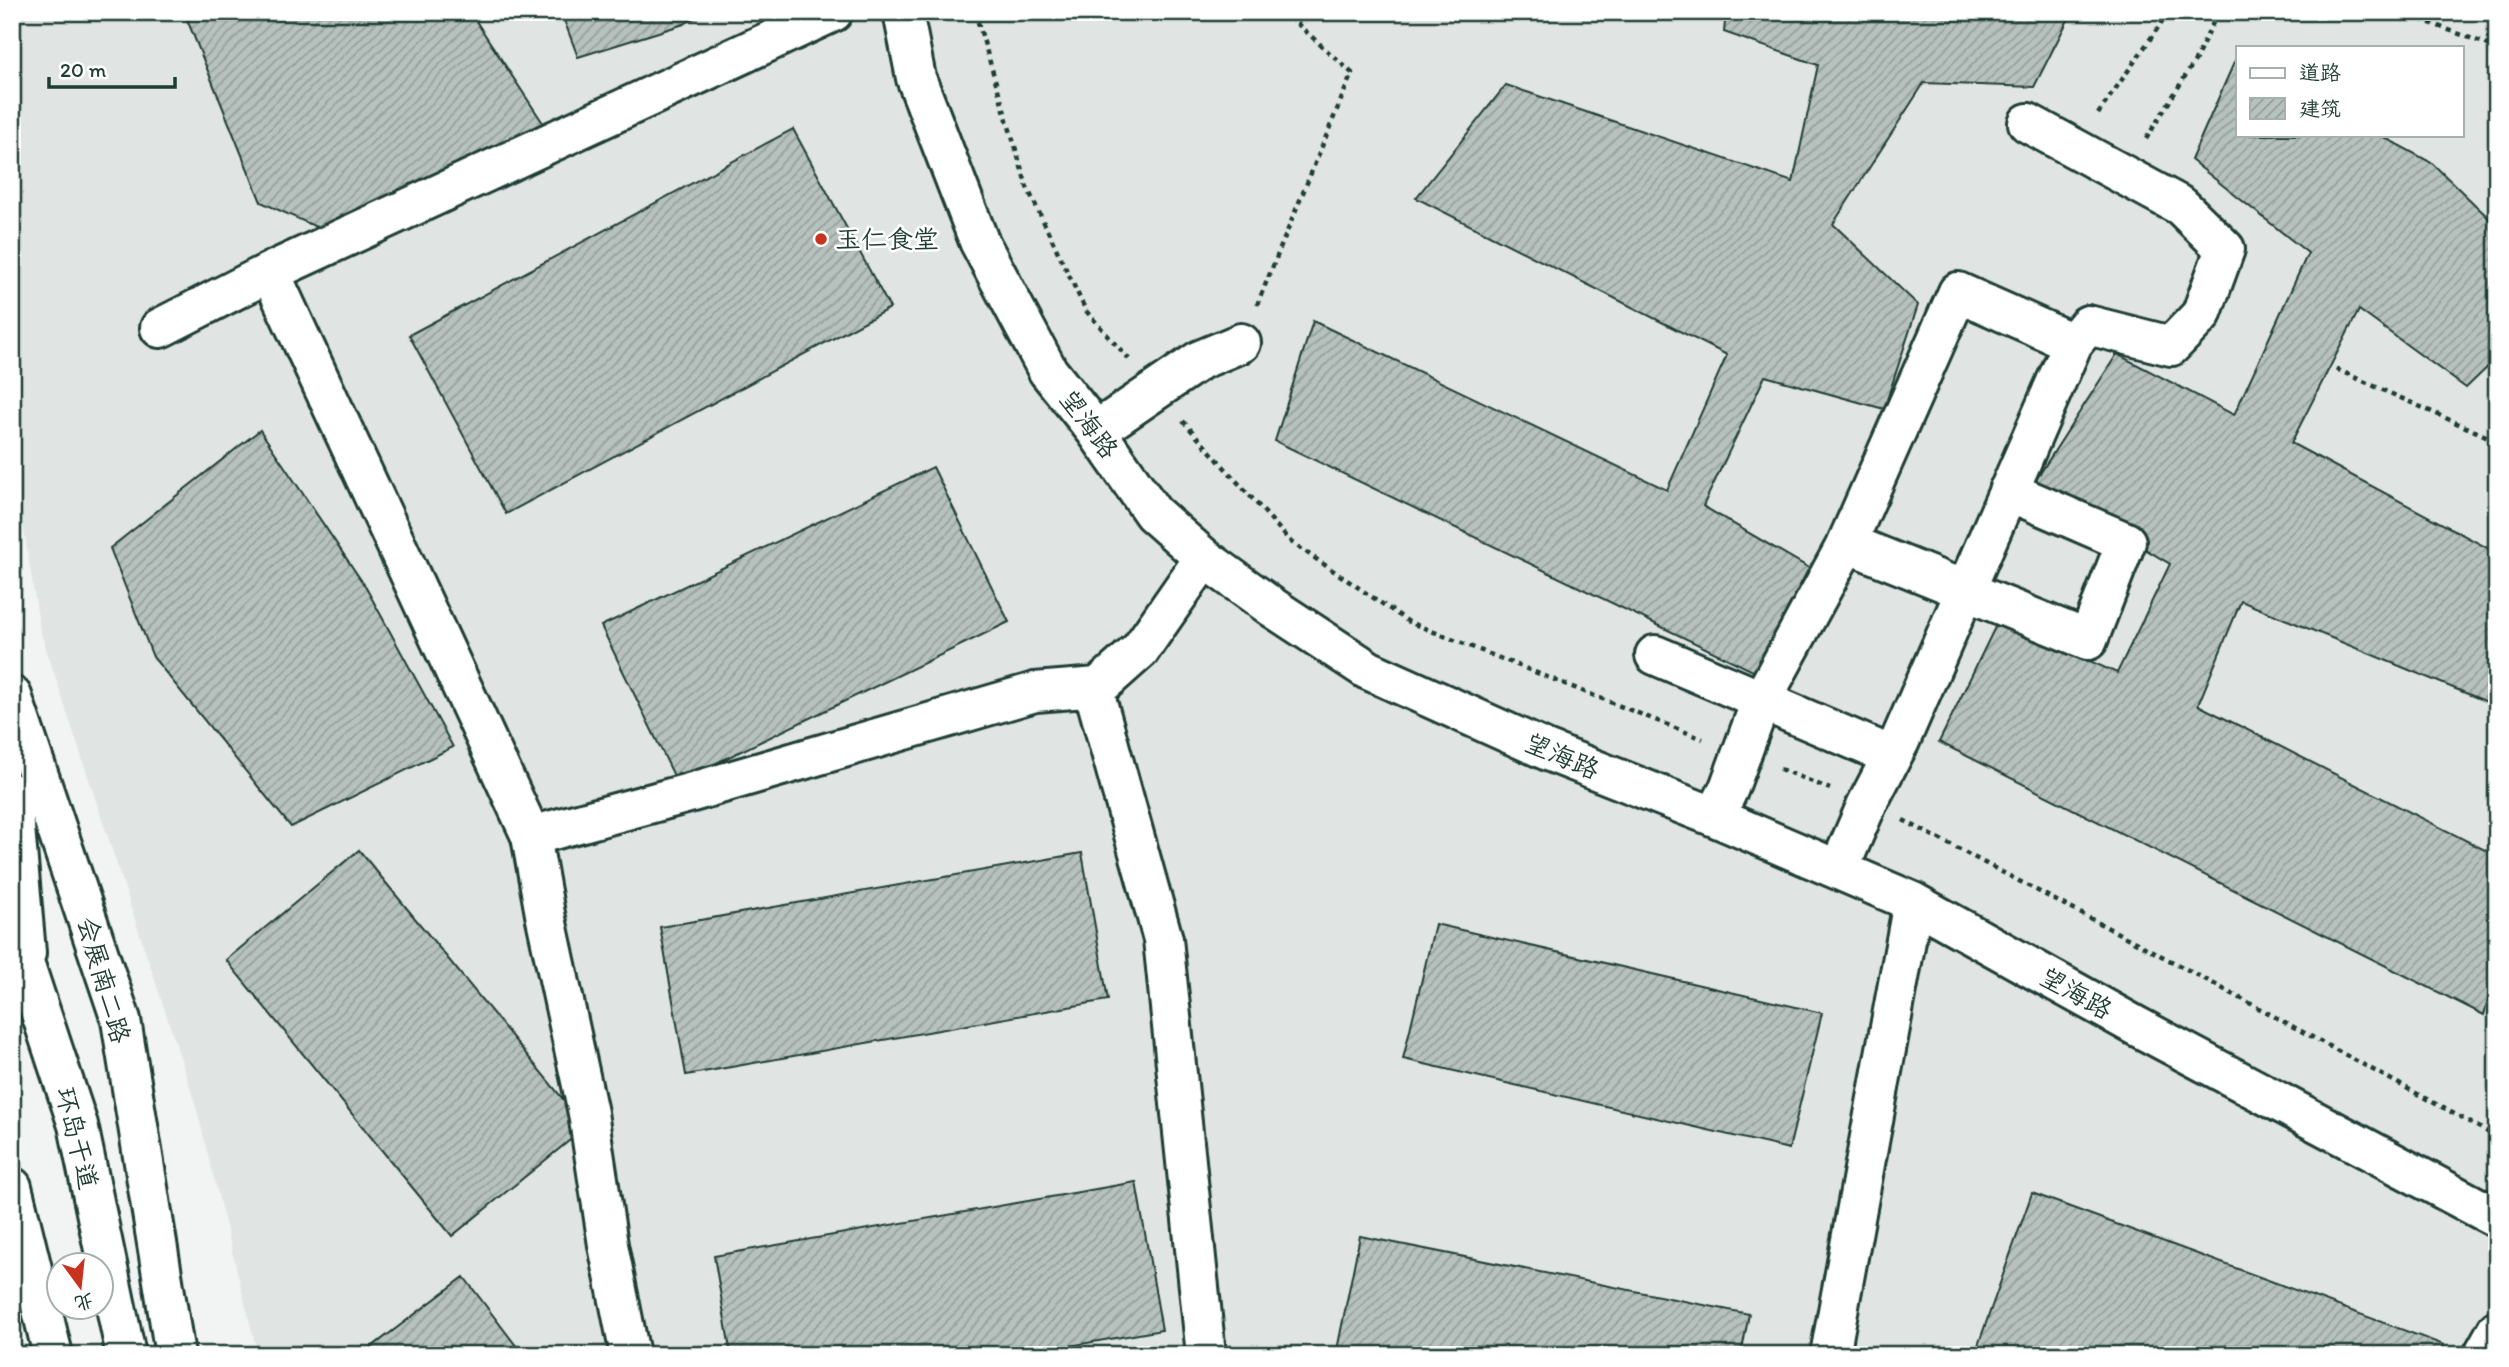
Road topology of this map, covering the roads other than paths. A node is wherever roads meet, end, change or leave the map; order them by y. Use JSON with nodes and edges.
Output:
{"nodes":[{"id":1,"x":833,"y":12,"type":"edge"},
{"id":2,"x":903,"y":12,"type":"edge"},
{"id":3,"x":2028,"y":122,"type":"dead end"},
{"id":4,"x":270,"y":272,"type":"junction"},
{"id":5,"x":160,"y":328,"type":"dead end"},
{"id":6,"x":1241,"y":343,"type":"road end"},
{"id":7,"x":2073,"y":343,"type":"junction"},
{"id":8,"x":1096,"y":431,"type":"junction"},
{"id":9,"x":2008,"y":491,"type":"junction"},
{"id":10,"x":1847,"y":543,"type":"junction"},
{"id":11,"x":1204,"y":558,"type":"junction"},
{"id":12,"x":1965,"y":590,"type":"junction"},
{"id":13,"x":1655,"y":655,"type":"dead end"},
{"id":14,"x":1098,"y":687,"type":"junction"},
{"id":15,"x":12,"y":696,"type":"edge"},
{"id":16,"x":1761,"y":701,"type":"junction"},
{"id":17,"x":1892,"y":756,"type":"junction"},
{"id":18,"x":12,"y":793,"type":"edge"},
{"id":19,"x":1714,"y":817,"type":"junction"},
{"id":20,"x":531,"y":835,"type":"junction"},
{"id":21,"x":1839,"y":869,"type":"junction"},
{"id":22,"x":1913,"y":902,"type":"junction"},
{"id":23,"x":12,"y":926,"type":"edge"},
{"id":24,"x":28,"y":973,"type":"junction"},
{"id":25,"x":12,"y":1187,"type":"edge"},
{"id":26,"x":2497,"y":1218,"type":"edge"},
{"id":27,"x":2497,"y":1330,"type":"edge"},
{"id":28,"x":53,"y":1355,"type":"edge"},
{"id":29,"x":126,"y":1355,"type":"edge"},
{"id":30,"x":175,"y":1355,"type":"edge"},
{"id":31,"x":630,"y":1355,"type":"edge"},
{"id":32,"x":1206,"y":1355,"type":"edge"},
{"id":33,"x":1830,"y":1355,"type":"edge"},
{"id":34,"x":2483,"y":1355,"type":"edge"}],
"edges":[{"from":1,"to":4,"type":"main road"},
{"from":2,"to":8,"type":"main road","name":"望海路"},
{"from":3,"to":7,"type":"main road"},
{"from":4,"to":5,"type":"main road"},
{"from":4,"to":20,"type":"main road"},
{"from":6,"to":8,"type":"main road"},
{"from":7,"to":9,"type":"main road"},
{"from":7,"to":10,"type":"main road"},
{"from":8,"to":11,"type":"main road","name":"望海路"},
{"from":9,"to":12,"type":"main road"},
{"from":9,"to":12,"type":"main road"},
{"from":10,"to":12,"type":"main road"},
{"from":10,"to":16,"type":"main road"},
{"from":11,"to":14,"type":"main road"},
{"from":11,"to":19,"type":"main road","name":"望海路"},
{"from":12,"to":17,"type":"main road"},
{"from":13,"to":16,"type":"main road"},
{"from":14,"to":20,"type":"main road"},
{"from":14,"to":32,"type":"main road"},
{"from":15,"to":30,"type":"main road","name":"会展南二路"},
{"from":16,"to":17,"type":"main road"},
{"from":16,"to":19,"type":"main road"},
{"from":17,"to":21,"type":"main road"},
{"from":18,"to":24,"type":"main road"},
{"from":19,"to":21,"type":"main road","name":"望海路"},
{"from":20,"to":31,"type":"main road"},
{"from":21,"to":22,"type":"main road","name":"望海路"},
{"from":22,"to":26,"type":"main road","name":"望海路"},
{"from":22,"to":33,"type":"main road"},
{"from":23,"to":24,"type":"main road","name":"环岛干道"},
{"from":24,"to":29,"type":"main road","name":"环岛干道"},
{"from":25,"to":28,"type":"main road"},
{"from":27,"to":34,"type":"main road"}]}
